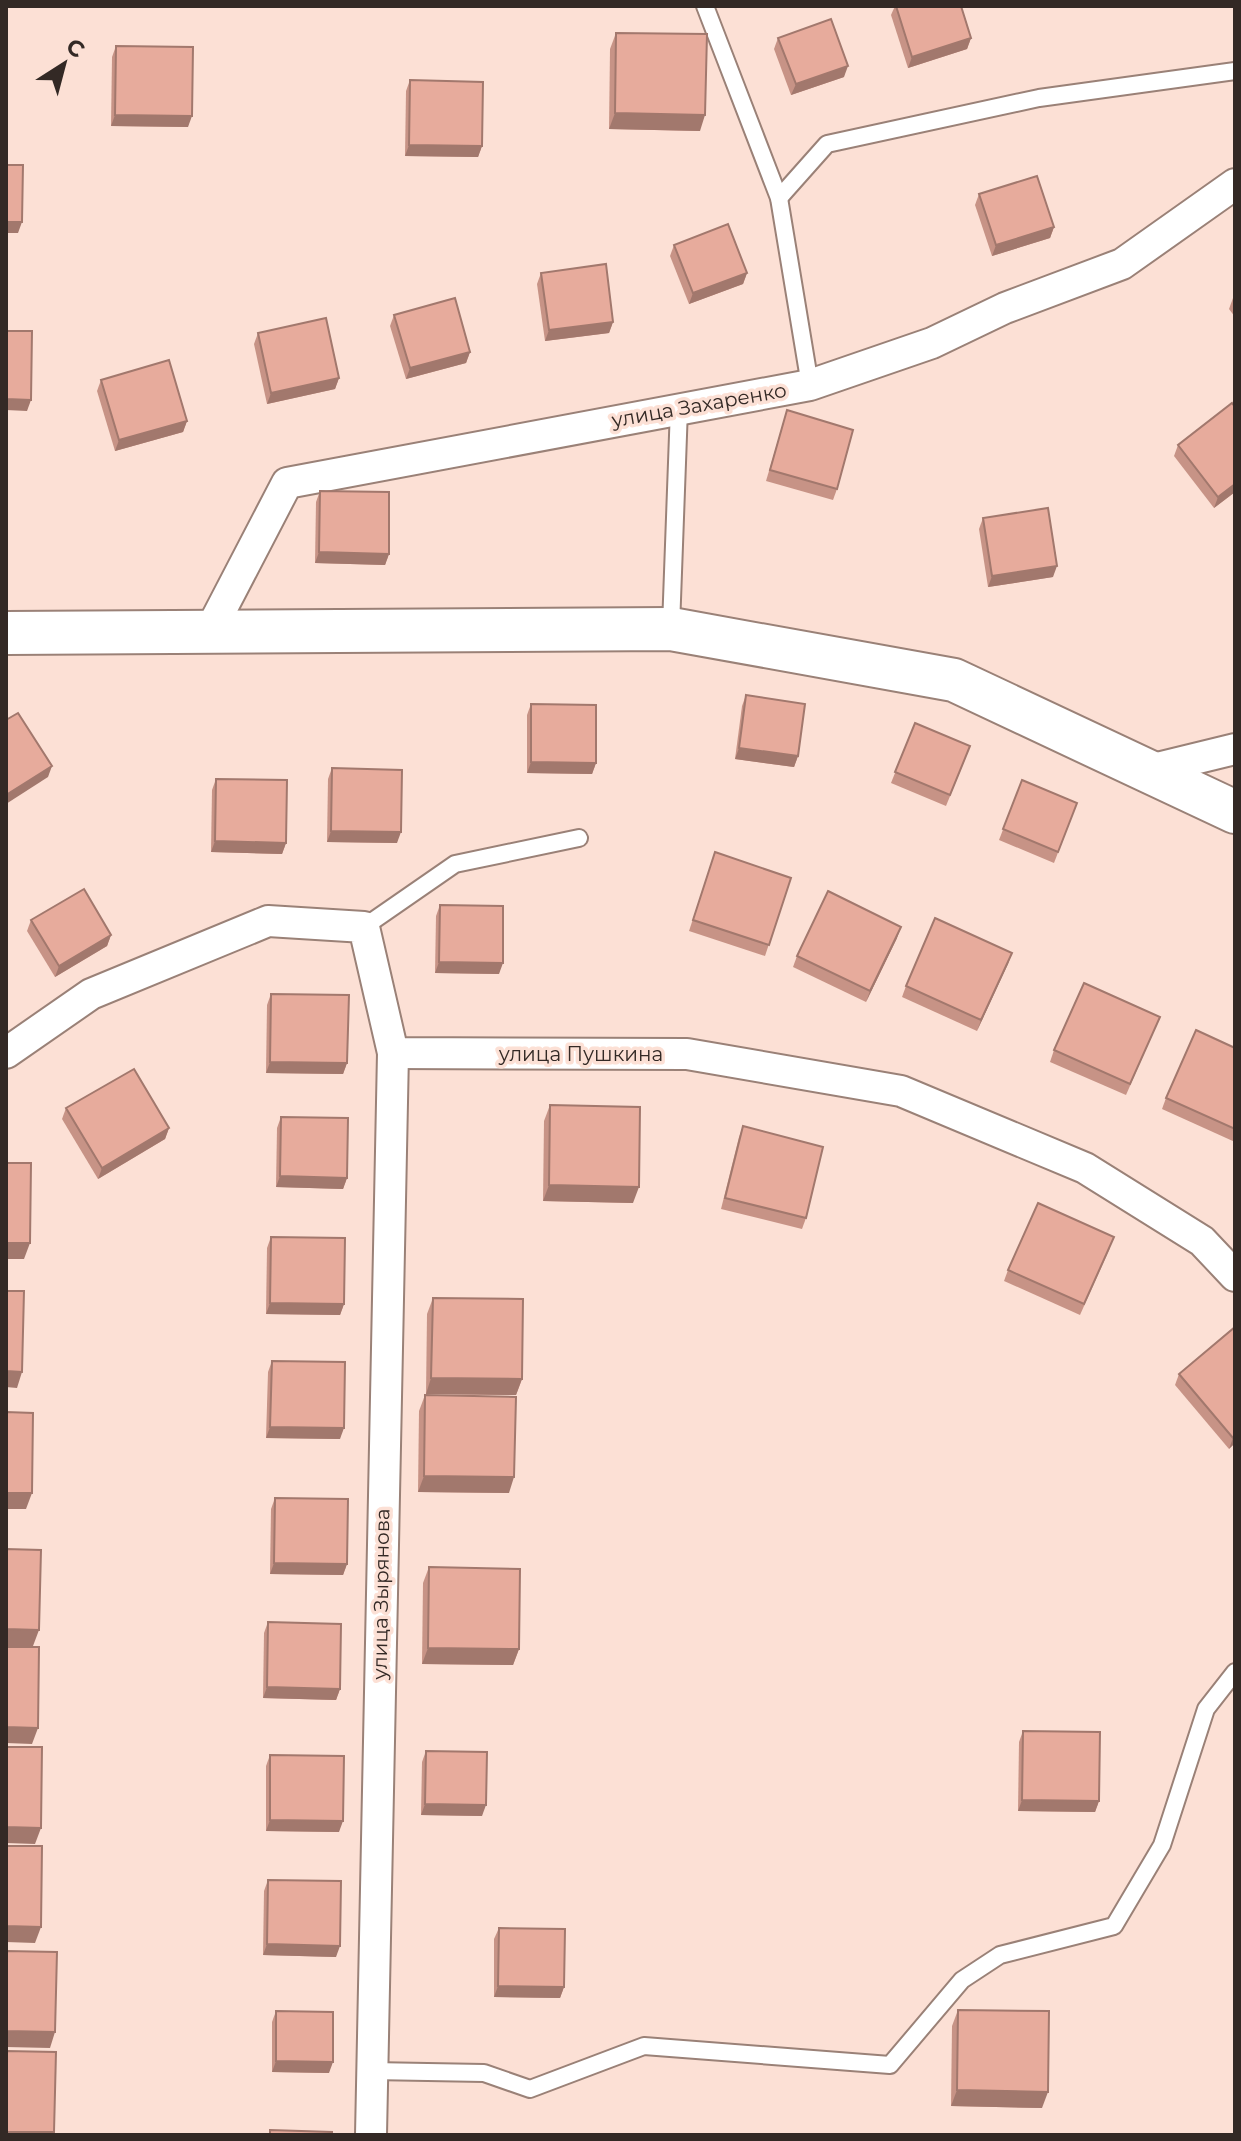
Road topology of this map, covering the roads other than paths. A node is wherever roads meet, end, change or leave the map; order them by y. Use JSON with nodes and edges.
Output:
{"nodes":[{"id":1,"x":705,"y":6,"type":"edge"},
{"id":2,"x":1235,"y":71,"type":"edge"},
{"id":3,"x":1235,"y":184,"type":"edge"},
{"id":4,"x":779,"y":198,"type":"junction"},
{"id":5,"x":810,"y":385,"type":"junction"},
{"id":6,"x":679,"y":408,"type":"junction"},
{"id":7,"x":671,"y":629,"type":"junction"},
{"id":8,"x":210,"y":631,"type":"junction"},
{"id":9,"x":6,"y":633,"type":"edge"},
{"id":10,"x":1235,"y":749,"type":"edge"},
{"id":11,"x":1149,"y":770,"type":"junction"},
{"id":12,"x":1235,"y":812,"type":"edge"},
{"id":13,"x":579,"y":838,"type":"dead end"},
{"id":14,"x":364,"y":927,"type":"junction"},
{"id":15,"x":6,"y":1053,"type":"edge"},
{"id":16,"x":393,"y":1053,"type":"junction"},
{"id":17,"x":1235,"y":1276,"type":"edge"},
{"id":18,"x":1235,"y":1672,"type":"edge"},
{"id":19,"x":371,"y":2071,"type":"junction"},
{"id":20,"x":371,"y":2135,"type":"edge"}],
"edges":[{"from":1,"to":4,"type":"lane"},
{"from":2,"to":4,"type":"lane"},
{"from":3,"to":5,"type":"street","name":"улица Захаренко"},
{"from":4,"to":5,"type":"lane"},
{"from":5,"to":6,"type":"street","name":"улица Захаренко"},
{"from":6,"to":7,"type":"lane"},
{"from":6,"to":8,"type":"street","name":"улица Захаренко"},
{"from":7,"to":8,"type":"street"},
{"from":7,"to":11,"type":"street"},
{"from":8,"to":9,"type":"street"},
{"from":10,"to":11,"type":"street"},
{"from":11,"to":12,"type":"street"},
{"from":13,"to":14,"type":"lane"},
{"from":14,"to":15,"type":"street"},
{"from":14,"to":16,"type":"street"},
{"from":16,"to":17,"type":"street","name":"улица Пушкина"},
{"from":16,"to":19,"type":"street","name":"улица Зырянова"},
{"from":18,"to":19,"type":"lane"},
{"from":19,"to":20,"type":"street","name":"улица Зырянова"}]}
